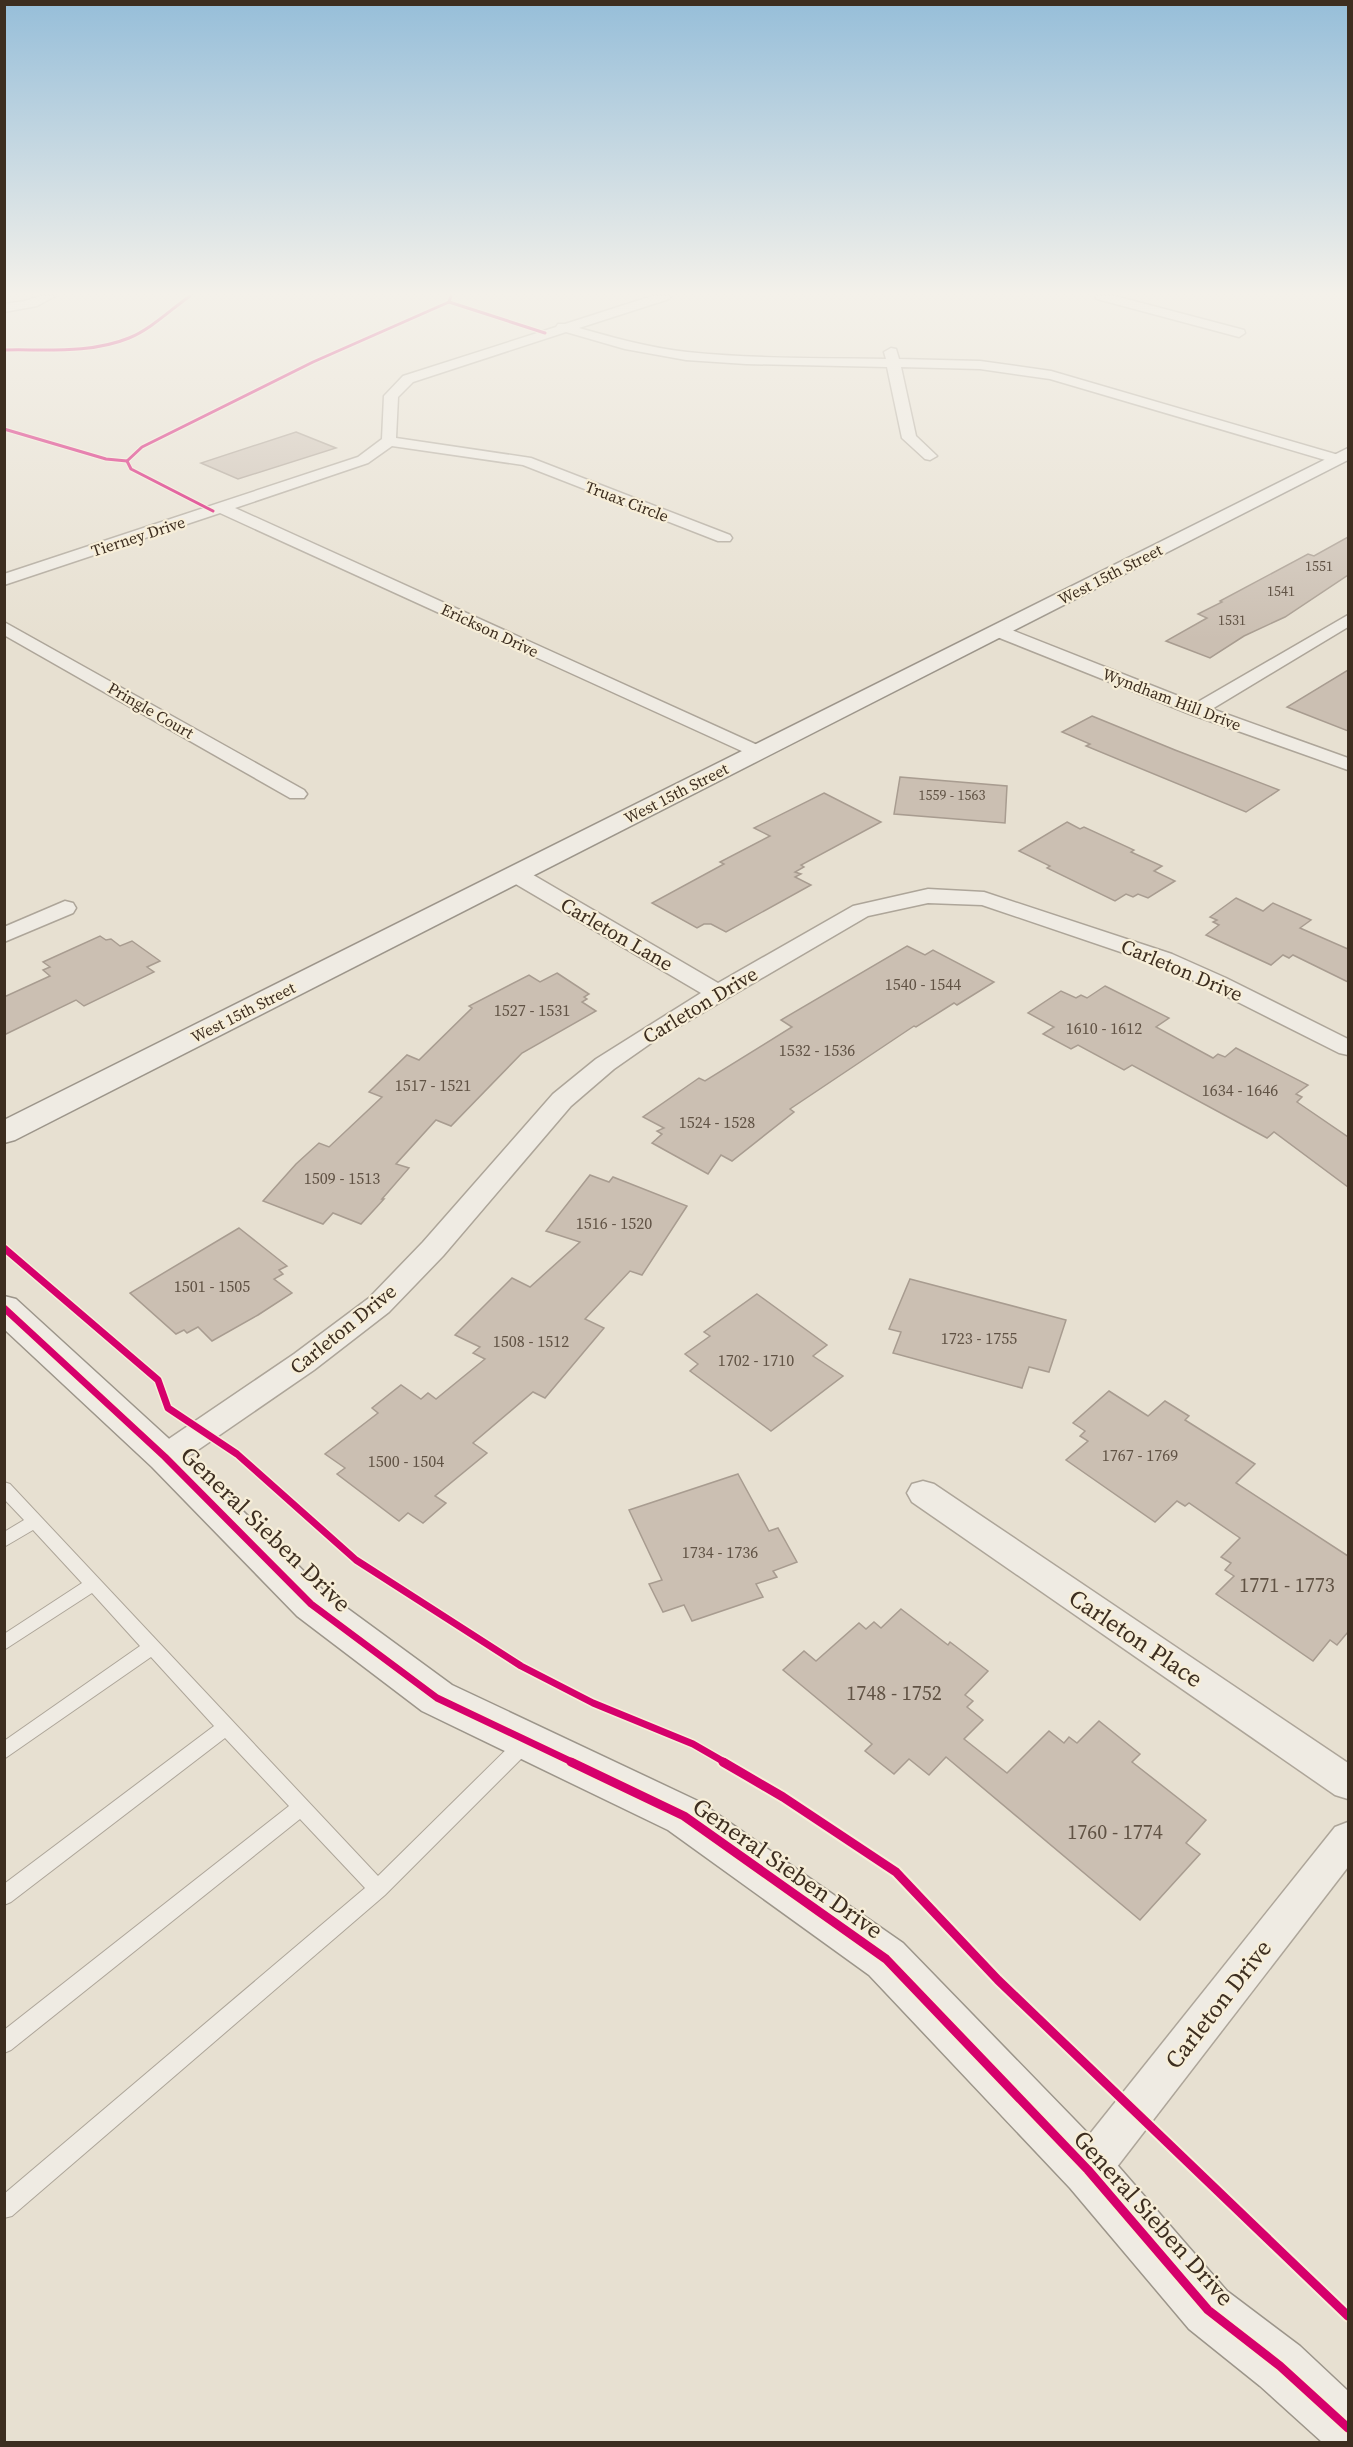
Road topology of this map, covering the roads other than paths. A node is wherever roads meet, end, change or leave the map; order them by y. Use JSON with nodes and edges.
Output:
{"nodes":[{"id":1,"x":390,"y":410,"type":"edge"},
{"id":2,"x":903,"y":410,"type":"edge"},
{"id":3,"x":1178,"y":410,"type":"edge"},
{"id":4,"x":389,"y":441,"type":"junction"},
{"id":5,"x":930,"y":456,"type":"dead end"},
{"id":6,"x":1343,"y":456,"type":"edge"},
{"id":7,"x":222,"y":508,"type":"junction"},
{"id":8,"x":724,"y":538,"type":"dead end"},
{"id":9,"x":4,"y":580,"type":"edge"},
{"id":10,"x":1348,"y":620,"type":"edge"},
{"id":11,"x":4,"y":627,"type":"edge"},
{"id":12,"x":998,"y":631,"type":"junction"},
{"id":13,"x":1197,"y":710,"type":"junction"},
{"id":14,"x":757,"y":752,"type":"junction"},
{"id":15,"x":1348,"y":764,"type":"edge"},
{"id":16,"x":297,"y":794,"type":"dead end"},
{"id":17,"x":515,"y":874,"type":"junction"},
{"id":18,"x":65,"y":908,"type":"dead end"},
{"id":19,"x":4,"y":935,"type":"edge"},
{"id":20,"x":718,"y":993,"type":"junction"},
{"id":21,"x":1348,"y":1048,"type":"edge"},
{"id":22,"x":4,"y":1133,"type":"edge"},
{"id":23,"x":4,"y":1308,"type":"edge"},
{"id":24,"x":165,"y":1457,"type":"junction"},
{"id":25,"x":4,"y":1488,"type":"edge"},
{"id":26,"x":923,"y":1493,"type":"dead end"},
{"id":27,"x":35,"y":1521,"type":"junction"},
{"id":28,"x":4,"y":1541,"type":"edge"},
{"id":29,"x":93,"y":1584,"type":"junction"},
{"id":30,"x":4,"y":1644,"type":"edge"},
{"id":31,"x":152,"y":1647,"type":"junction"},
{"id":32,"x":226,"y":1727,"type":"junction"},
{"id":33,"x":527,"y":1741,"type":"junction"},
{"id":34,"x":4,"y":1751,"type":"edge"},
{"id":35,"x":1348,"y":1783,"type":"edge"},
{"id":36,"x":301,"y":1807,"type":"junction"},
{"id":37,"x":1348,"y":1839,"type":"edge"},
{"id":38,"x":378,"y":1889,"type":"junction"},
{"id":39,"x":4,"y":1896,"type":"edge"},
{"id":40,"x":4,"y":2043,"type":"edge"},
{"id":41,"x":1088,"y":2170,"type":"junction"},
{"id":42,"x":4,"y":2208,"type":"edge"},
{"id":43,"x":1348,"y":2428,"type":"edge"}],
"edges":[{"from":1,"to":4,"type":"street"},
{"from":2,"to":5,"type":"street"},
{"from":3,"to":6,"type":"street"},
{"from":4,"to":7,"type":"street","name":"Tierney Drive"},
{"from":4,"to":8,"type":"street","name":"Truax Circle"},
{"from":6,"to":12,"type":"street","name":"West 15th Street"},
{"from":7,"to":9,"type":"street","name":"Tierney Drive"},
{"from":7,"to":14,"type":"street","name":"Erickson Drive"},
{"from":10,"to":13,"type":"street"},
{"from":11,"to":16,"type":"street","name":"Pringle Court"},
{"from":12,"to":13,"type":"street","name":"Wyndham Hill Drive"},
{"from":12,"to":14,"type":"street","name":"West 15th Street"},
{"from":13,"to":15,"type":"street","name":"Wyndham Hill Drive"},
{"from":14,"to":17,"type":"street","name":"West 15th Street"},
{"from":17,"to":20,"type":"street","name":"Carleton Lane"},
{"from":17,"to":22,"type":"street","name":"West 15th Street"},
{"from":18,"to":19,"type":"street"},
{"from":20,"to":21,"type":"street","name":"Carleton Drive"},
{"from":20,"to":24,"type":"street","name":"Carleton Drive"},
{"from":23,"to":24,"type":"street","name":"General Sieben Drive"},
{"from":24,"to":33,"type":"street","name":"General Sieben Drive"},
{"from":25,"to":27,"type":"lane"},
{"from":26,"to":35,"type":"street","name":"Carleton Place"},
{"from":27,"to":28,"type":"lane"},
{"from":27,"to":29,"type":"lane"},
{"from":29,"to":30,"type":"lane"},
{"from":29,"to":31,"type":"lane"},
{"from":31,"to":32,"type":"lane"},
{"from":31,"to":34,"type":"lane"},
{"from":32,"to":36,"type":"lane"},
{"from":32,"to":39,"type":"lane"},
{"from":33,"to":38,"type":"lane"},
{"from":33,"to":41,"type":"street","name":"General Sieben Drive"},
{"from":36,"to":38,"type":"lane"},
{"from":36,"to":40,"type":"lane"},
{"from":37,"to":41,"type":"street","name":"Carleton Drive"},
{"from":38,"to":42,"type":"lane"},
{"from":41,"to":43,"type":"street","name":"General Sieben Drive"}]}
